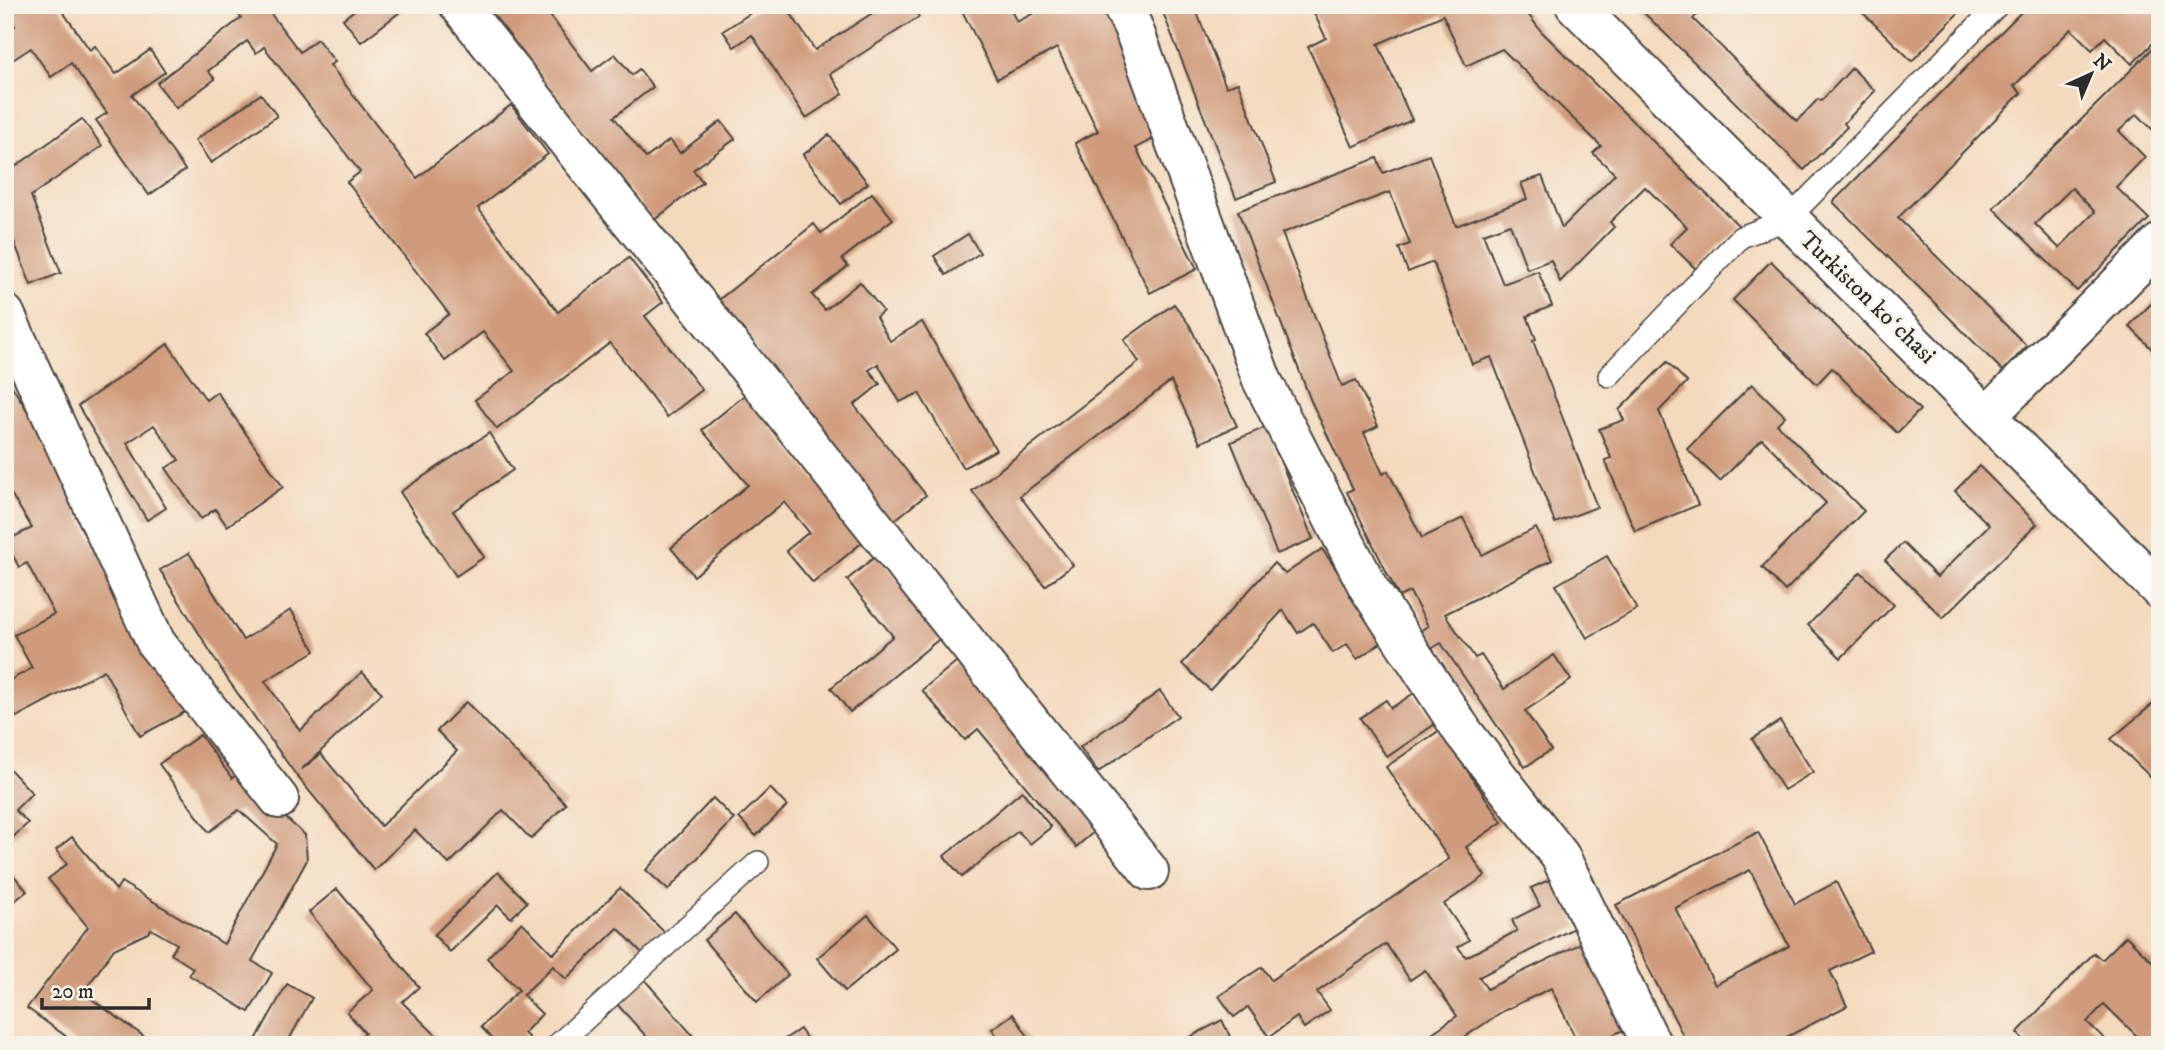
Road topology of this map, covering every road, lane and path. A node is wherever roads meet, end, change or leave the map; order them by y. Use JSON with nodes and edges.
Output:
{"nodes":[{"id":1,"x":459,"y":5,"type":"edge"},
{"id":2,"x":1122,"y":5,"type":"edge"},
{"id":3,"x":1998,"y":5,"type":"edge"},
{"id":4,"x":1578,"y":6,"type":"edge"},
{"id":5,"x":1788,"y":219,"type":"junction"},
{"id":6,"x":2160,"y":243,"type":"edge"},
{"id":7,"x":5,"y":314,"type":"edge"},
{"id":8,"x":1609,"y":376,"type":"dead end"},
{"id":9,"x":1988,"y":415,"type":"junction"},
{"id":10,"x":2160,"y":590,"type":"edge"},
{"id":11,"x":279,"y":799,"type":"dead end"},
{"id":12,"x":758,"y":862,"type":"dead end"},
{"id":13,"x":1149,"y":871,"type":"dead end"},
{"id":14,"x":557,"y":1045,"type":"edge"},
{"id":15,"x":1652,"y":1045,"type":"edge"}],
"edges":[{"from":1,"to":13,"type":"street"},
{"from":2,"to":15,"type":"street"},
{"from":3,"to":5,"type":"lane"},
{"from":4,"to":5,"type":"street","name":"Turkiston koʻchasi"},
{"from":5,"to":8,"type":"lane"},
{"from":5,"to":9,"type":"street","name":"Turkiston koʻchasi"},
{"from":6,"to":9,"type":"street"},
{"from":7,"to":11,"type":"street"},
{"from":9,"to":10,"type":"street","name":"Turkiston koʻchasi"},
{"from":12,"to":14,"type":"lane"}]}
